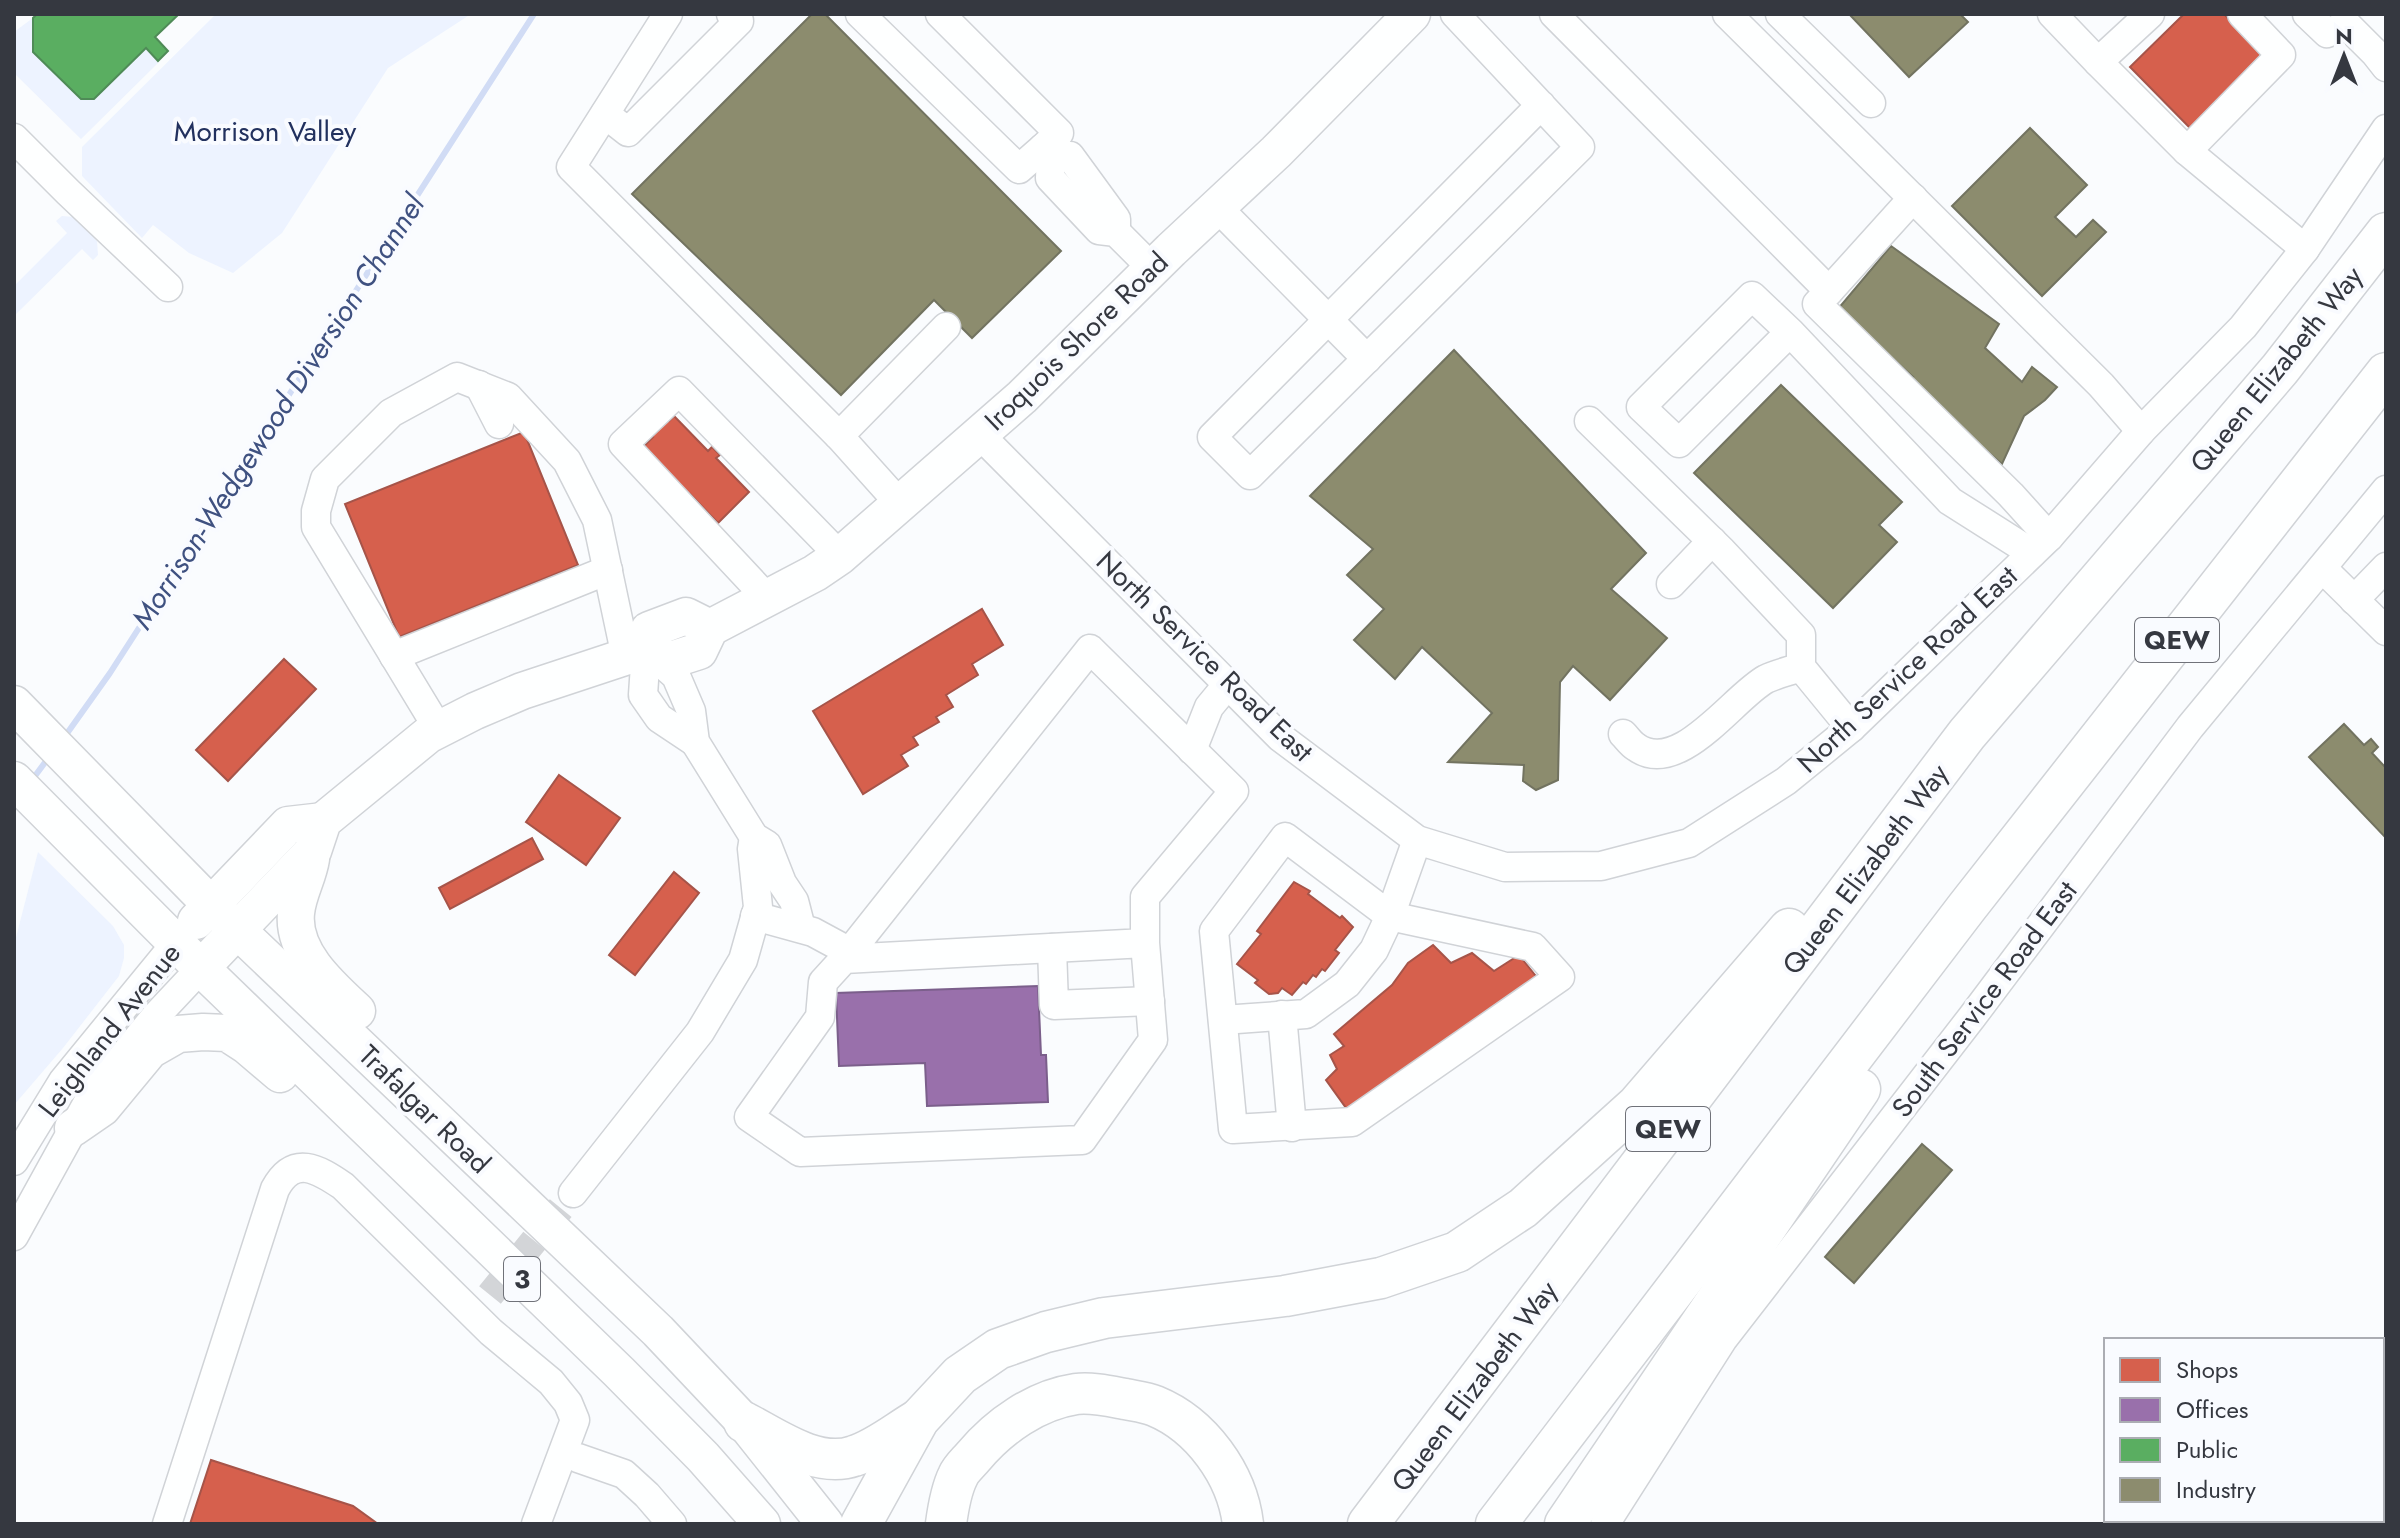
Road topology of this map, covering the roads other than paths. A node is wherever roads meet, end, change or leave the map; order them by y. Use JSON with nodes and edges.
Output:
{"nodes":[{"id":1,"x":668,"y":14,"type":"edge"},
{"id":2,"x":731,"y":14,"type":"edge"},
{"id":3,"x":860,"y":14,"type":"edge"},
{"id":4,"x":940,"y":14,"type":"edge"},
{"id":5,"x":1412,"y":14,"type":"edge"},
{"id":6,"x":1455,"y":14,"type":"edge"},
{"id":7,"x":1554,"y":14,"type":"edge"},
{"id":8,"x":1727,"y":14,"type":"edge"},
{"id":9,"x":1780,"y":14,"type":"edge"},
{"id":10,"x":2052,"y":14,"type":"edge"},
{"id":11,"x":2150,"y":14,"type":"edge"},
{"id":12,"x":2242,"y":14,"type":"edge"},
{"id":13,"x":2307,"y":14,"type":"edge"},
{"id":14,"x":2382,"y":54,"type":"edge"},
{"id":15,"x":2098,"y":62,"type":"junction"},
{"id":16,"x":1871,"y":103,"type":"dead end"},
{"id":17,"x":1541,"y":105,"type":"junction"},
{"id":18,"x":605,"y":114,"type":"junction"},
{"id":19,"x":2386,"y":129,"type":"edge"},
{"id":20,"x":14,"y":138,"type":"edge"},
{"id":21,"x":2187,"y":151,"type":"junction"},
{"id":22,"x":1047,"y":152,"type":"junction"},
{"id":23,"x":1913,"y":198,"type":"junction"},
{"id":24,"x":1217,"y":207,"type":"junction"},
{"id":25,"x":2386,"y":233,"type":"edge"},
{"id":26,"x":2305,"y":249,"type":"junction"},
{"id":27,"x":1152,"y":268,"type":"junction"},
{"id":28,"x":168,"y":287,"type":"dead end"},
{"id":29,"x":1829,"y":291,"type":"junction"},
{"id":30,"x":1328,"y":319,"type":"junction"},
{"id":31,"x":946,"y":327,"type":"dead end"},
{"id":32,"x":1790,"y":332,"type":"junction"},
{"id":33,"x":1367,"y":359,"type":"junction"},
{"id":34,"x":2386,"y":373,"type":"edge"},
{"id":35,"x":479,"y":385,"type":"junction"},
{"id":36,"x":1589,"y":421,"type":"dead end"},
{"id":37,"x":499,"y":424,"type":"dead end"},
{"id":38,"x":2141,"y":431,"type":"junction"},
{"id":39,"x":979,"y":434,"type":"junction"},
{"id":40,"x":839,"y":436,"type":"junction"},
{"id":41,"x":2386,"y":490,"type":"edge"},
{"id":42,"x":901,"y":505,"type":"junction"},
{"id":43,"x":1712,"y":541,"type":"junction"},
{"id":44,"x":2041,"y":545,"type":"junction"},
{"id":45,"x":840,"y":556,"type":"junction"},
{"id":46,"x":2386,"y":567,"type":"edge"},
{"id":47,"x":2322,"y":568,"type":"junction"},
{"id":48,"x":608,"y":570,"type":"junction"},
{"id":49,"x":1671,"y":584,"type":"dead end"},
{"id":50,"x":767,"y":598,"type":"junction"},
{"id":51,"x":2354,"y":600,"type":"junction"},
{"id":52,"x":2386,"y":631,"type":"edge"},
{"id":53,"x":636,"y":653,"type":"junction"},
{"id":54,"x":394,"y":656,"type":"junction"},
{"id":55,"x":1801,"y":667,"type":"junction"},
{"id":56,"x":1228,"y":684,"type":"junction"},
{"id":57,"x":21,"y":711,"type":"edge"},
{"id":58,"x":1851,"y":728,"type":"junction"},
{"id":59,"x":439,"y":730,"type":"junction"},
{"id":60,"x":1623,"y":734,"type":"dead end"},
{"id":61,"x":1967,"y":734,"type":"junction"},
{"id":62,"x":1192,"y":750,"type":"junction"},
{"id":63,"x":14,"y":780,"type":"edge"},
{"id":64,"x":318,"y":836,"type":"junction"},
{"id":65,"x":754,"y":837,"type":"junction"},
{"id":66,"x":1417,"y":840,"type":"junction"},
{"id":67,"x":210,"y":904,"type":"junction"},
{"id":68,"x":1967,"y":907,"type":"junction"},
{"id":69,"x":755,"y":916,"type":"junction"},
{"id":70,"x":1390,"y":916,"type":"junction"},
{"id":71,"x":801,"y":928,"type":"junction"},
{"id":72,"x":238,"y":931,"type":"junction"},
{"id":73,"x":1145,"y":943,"type":"junction"},
{"id":74,"x":1052,"y":948,"type":"junction"},
{"id":75,"x":188,"y":956,"type":"junction"},
{"id":76,"x":847,"y":956,"type":"junction"},
{"id":77,"x":1150,"y":1001,"type":"junction"},
{"id":78,"x":1282,"y":1015,"type":"junction"},
{"id":79,"x":1223,"y":1020,"type":"junction"},
{"id":80,"x":370,"y":1057,"type":"junction"},
{"id":81,"x":331,"y":1093,"type":"junction"},
{"id":82,"x":1292,"y":1127,"type":"junction"},
{"id":83,"x":73,"y":1128,"type":"junction"},
{"id":84,"x":14,"y":1161,"type":"edge"},
{"id":85,"x":573,"y":1193,"type":"tunnel mouth"},
{"id":86,"x":14,"y":1236,"type":"edge"},
{"id":87,"x":919,"y":1419,"type":"junction"},
{"id":88,"x":744,"y":1422,"type":"junction"},
{"id":89,"x":578,"y":1458,"type":"dead end"},
{"id":90,"x":167,"y":1524,"type":"edge"},
{"id":91,"x":536,"y":1524,"type":"edge"},
{"id":92,"x":672,"y":1524,"type":"edge"},
{"id":93,"x":762,"y":1524,"type":"edge"},
{"id":94,"x":825,"y":1524,"type":"edge"},
{"id":95,"x":861,"y":1524,"type":"edge"},
{"id":96,"x":946,"y":1524,"type":"edge"},
{"id":97,"x":1243,"y":1524,"type":"edge"},
{"id":98,"x":1368,"y":1524,"type":"edge"},
{"id":99,"x":1496,"y":1524,"type":"edge"},
{"id":100,"x":1565,"y":1524,"type":"edge"},
{"id":101,"x":1605,"y":1524,"type":"edge"}],
"edges":[{"from":1,"to":18,"type":"street"},
{"from":2,"to":18,"type":"street"},
{"from":3,"to":22,"type":"street"},
{"from":4,"to":22,"type":"street"},
{"from":5,"to":24,"type":"main road","name":"Iroquois Shore Road"},
{"from":6,"to":17,"type":"street"},
{"from":7,"to":29,"type":"street"},
{"from":8,"to":23,"type":"street"},
{"from":9,"to":16,"type":"street"},
{"from":10,"to":15,"type":"street"},
{"from":11,"to":15,"type":"street"},
{"from":12,"to":21,"type":"street"},
{"from":13,"to":14,"type":"street"},
{"from":15,"to":21,"type":"street"},
{"from":17,"to":30,"type":"street"},
{"from":17,"to":33,"type":"street"},
{"from":18,"to":40,"type":"street"},
{"from":19,"to":26,"type":"street","name":"North Service Road East"},
{"from":20,"to":28,"type":"street"},
{"from":21,"to":26,"type":"street"},
{"from":22,"to":27,"type":"street"},
{"from":23,"to":29,"type":"street"},
{"from":23,"to":38,"type":"street"},
{"from":24,"to":27,"type":"main road","name":"Iroquois Shore Road"},
{"from":24,"to":30,"type":"street"},
{"from":25,"to":61,"type":"highway","name":"Queen Elizabeth Way","number":"QEW"},
{"from":26,"to":38,"type":"street","name":"North Service Road East"},
{"from":27,"to":39,"type":"main road","name":"Iroquois Shore Road"},
{"from":29,"to":44,"type":"street"},
{"from":30,"to":33,"type":"street"},
{"from":30,"to":33,"type":"street"},
{"from":31,"to":40,"type":"street"},
{"from":32,"to":32,"type":"street"},
{"from":32,"to":44,"type":"street"},
{"from":34,"to":68,"type":"highway","number":"QEW"},
{"from":35,"to":37,"type":"street"},
{"from":35,"to":48,"type":"street"},
{"from":35,"to":54,"type":"street"},
{"from":36,"to":43,"type":"street"},
{"from":38,"to":44,"type":"street","name":"North Service Road East"},
{"from":39,"to":42,"type":"main road","name":"Iroquois Shore Road"},
{"from":39,"to":56,"type":"street","name":"North Service Road East"},
{"from":40,"to":42,"type":"street"},
{"from":41,"to":47,"type":"street","name":"South Service Road East"},
{"from":42,"to":45,"type":"main road","name":"Iroquois Shore Road"},
{"from":43,"to":49,"type":"street"},
{"from":43,"to":55,"type":"street"},
{"from":44,"to":58,"type":"street","name":"North Service Road East"},
{"from":45,"to":50,"type":"main road","name":"Iroquois Shore Road"},
{"from":45,"to":50,"type":"street"},
{"from":46,"to":51,"type":"street"},
{"from":47,"to":51,"type":"street"},
{"from":47,"to":101,"type":"street","name":"South Service Road East"},
{"from":48,"to":53,"type":"street"},
{"from":48,"to":54,"type":"street"},
{"from":50,"to":53,"type":"main road","name":"Iroquois Shore Road"},
{"from":51,"to":52,"type":"street"},
{"from":53,"to":59,"type":"main road"},
{"from":53,"to":65,"type":"street"},
{"from":54,"to":59,"type":"street"},
{"from":55,"to":58,"type":"street"},
{"from":55,"to":60,"type":"street"},
{"from":56,"to":62,"type":"street"},
{"from":56,"to":66,"type":"street","name":"North Service Road East"},
{"from":57,"to":67,"type":"main road","name":"Trafalgar Road","number":"3"},
{"from":58,"to":66,"type":"street","name":"North Service Road East"},
{"from":59,"to":64,"type":"main road"},
{"from":61,"to":87,"type":"highway"},
{"from":61,"to":98,"type":"highway","name":"Queen Elizabeth Way","number":"QEW"},
{"from":62,"to":73,"type":"street"},
{"from":62,"to":76,"type":"street"},
{"from":63,"to":75,"type":"main road","name":"Trafalgar Road","number":"3"},
{"from":64,"to":67,"type":"main road"},
{"from":64,"to":72,"type":"main road"},
{"from":64,"to":80,"type":"main road"},
{"from":65,"to":69,"type":"street"},
{"from":65,"to":71,"type":"street"},
{"from":66,"to":70,"type":"street"},
{"from":67,"to":72,"type":"main road","name":"Trafalgar Road","number":"3"},
{"from":67,"to":75,"type":"main road","name":"Leighland Avenue"},
{"from":68,"to":99,"type":"highway","number":"QEW"},
{"from":68,"to":100,"type":"highway"},
{"from":69,"to":71,"type":"street"},
{"from":69,"to":85,"type":"street"},
{"from":70,"to":78,"type":"street"},
{"from":70,"to":79,"type":"street"},
{"from":70,"to":82,"type":"street"},
{"from":71,"to":76,"type":"street"},
{"from":72,"to":75,"type":"main road"},
{"from":72,"to":80,"type":"main road","name":"Trafalgar Road","number":"3"},
{"from":73,"to":74,"type":"street"},
{"from":73,"to":77,"type":"street"},
{"from":74,"to":76,"type":"street"},
{"from":74,"to":77,"type":"street"},
{"from":75,"to":81,"type":"main road","name":"Trafalgar Road","number":"3"},
{"from":75,"to":83,"type":"street","name":"Leighland Avenue"},
{"from":75,"to":84,"type":"street","name":"Leighland Avenue"},
{"from":76,"to":77,"type":"street"},
{"from":78,"to":79,"type":"street"},
{"from":78,"to":82,"type":"street"},
{"from":79,"to":82,"type":"street"},
{"from":80,"to":88,"type":"main road","name":"Trafalgar Road","number":"3"},
{"from":81,"to":83,"type":"main road"},
{"from":81,"to":93,"type":"main road","name":"Trafalgar Road","number":"3"},
{"from":83,"to":86,"type":"street","name":"Leighland Avenue"},
{"from":87,"to":88,"type":"highway"},
{"from":87,"to":95,"type":"highway"},
{"from":88,"to":94,"type":"main road","name":"Trafalgar Road","number":"3"},
{"from":89,"to":92,"type":"street"},
{"from":90,"to":91,"type":"street"},
{"from":96,"to":97,"type":"highway"}]}
